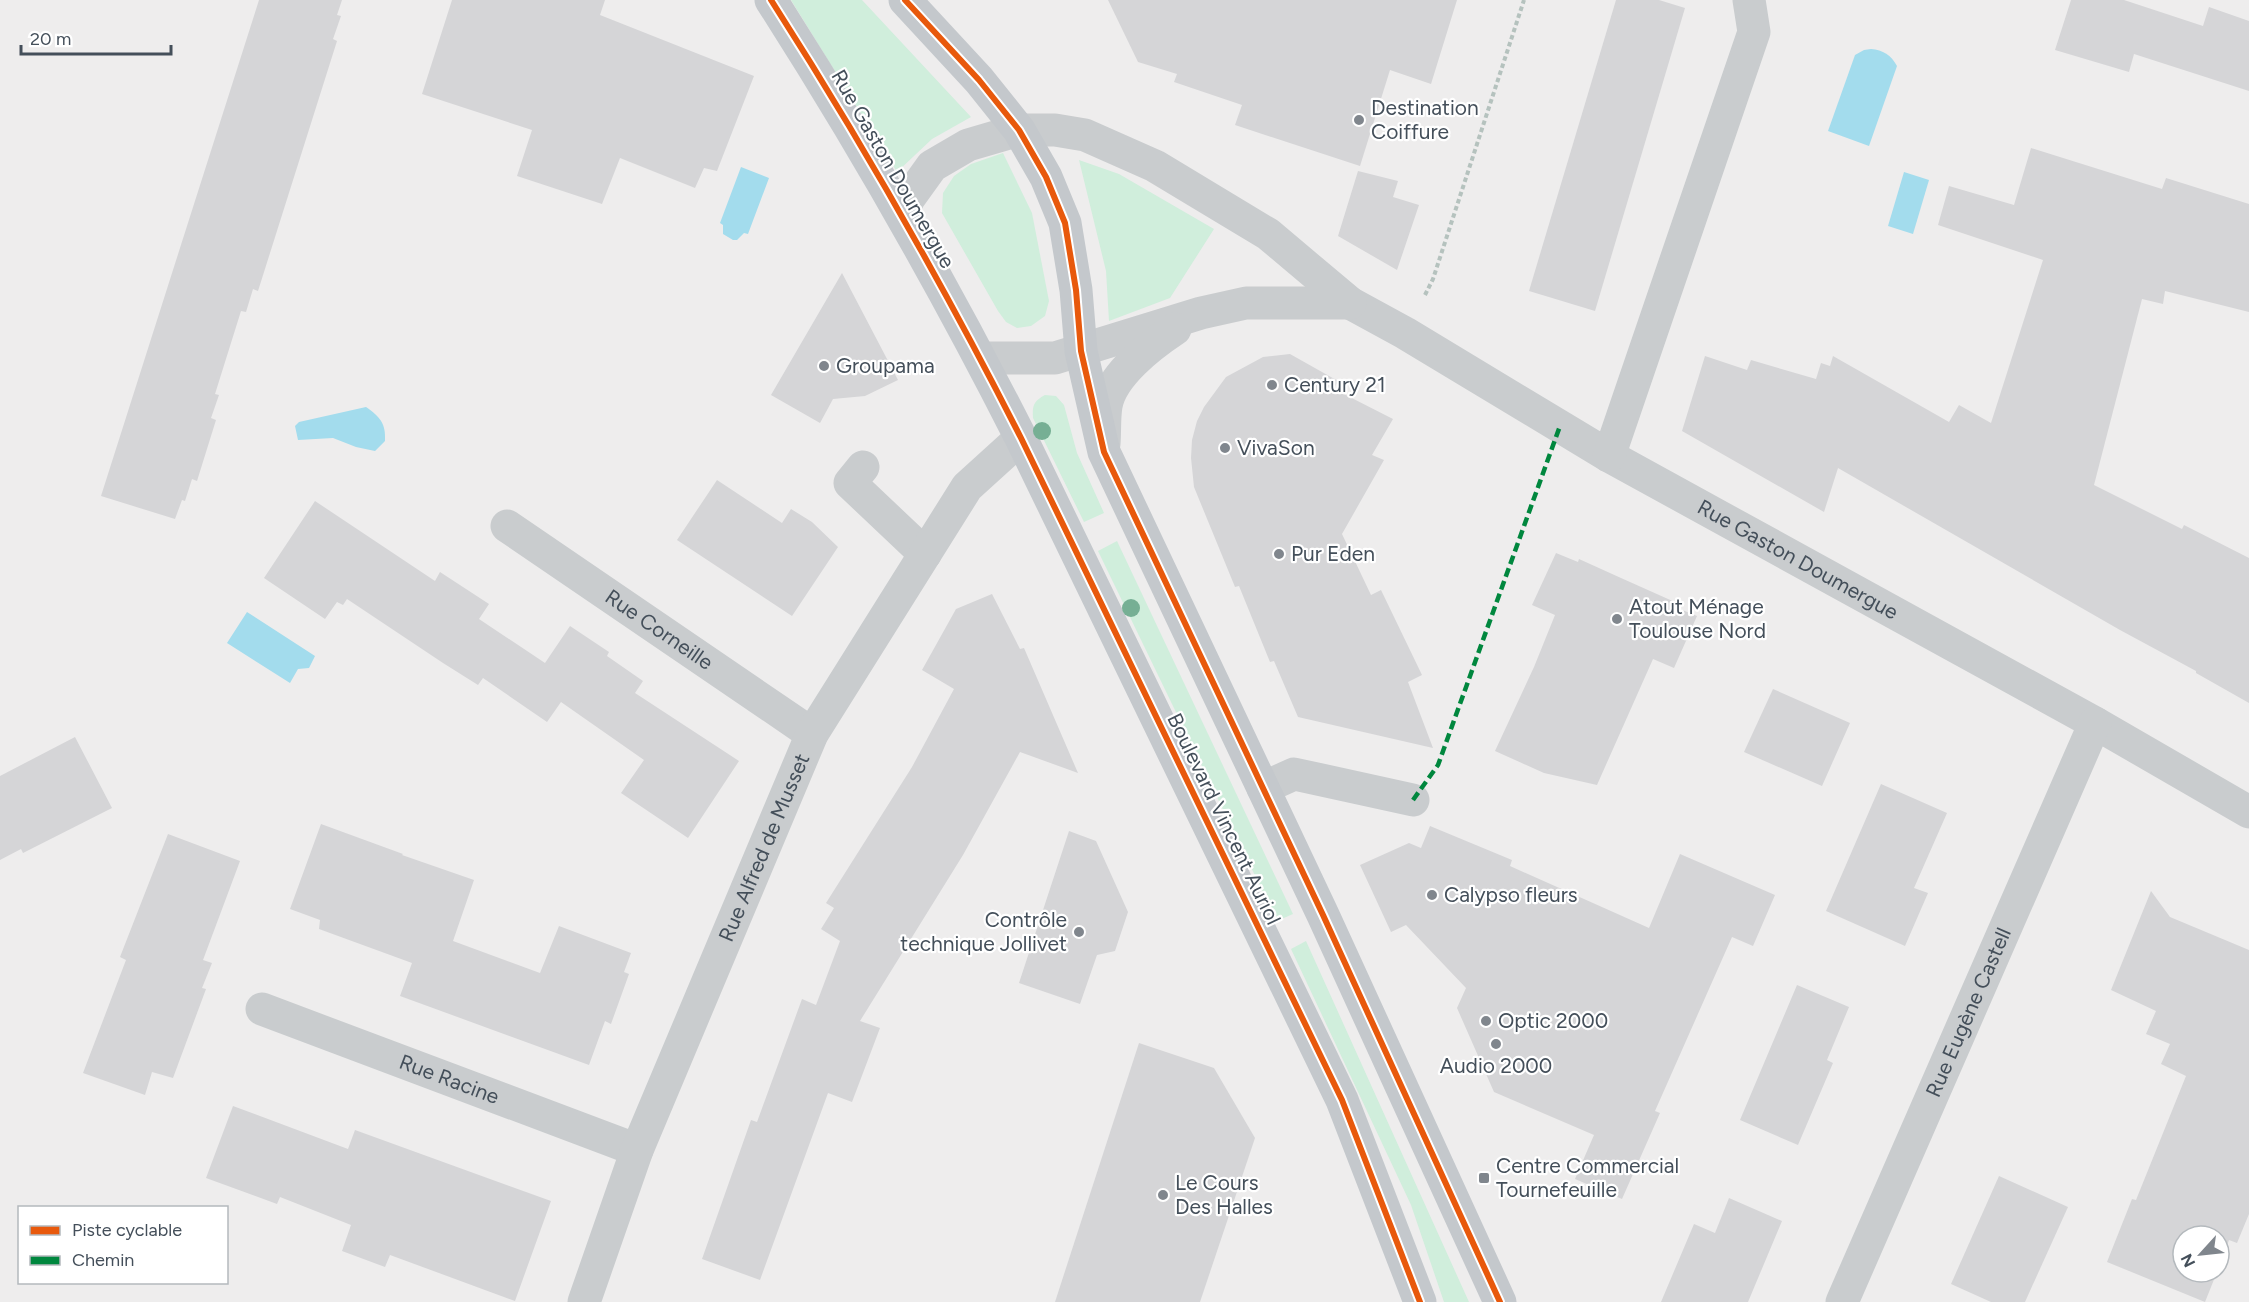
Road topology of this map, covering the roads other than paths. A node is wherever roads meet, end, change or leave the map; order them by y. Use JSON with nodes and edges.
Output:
{"nodes":[{"id":1,"x":771,"y":0,"type":"edge"},
{"id":2,"x":905,"y":0,"type":"edge"},
{"id":3,"x":1749,"y":0,"type":"edge"},
{"id":4,"x":1019,"y":130,"type":"junction"},
{"id":5,"x":902,"y":214,"type":"junction"},
{"id":6,"x":1350,"y":303,"type":"junction"},
{"id":7,"x":1201,"y":313,"type":"junction"},
{"id":8,"x":1081,"y":351,"type":"junction"},
{"id":9,"x":981,"y":358,"type":"junction"},
{"id":10,"x":1021,"y":438,"type":"junction"},
{"id":11,"x":1104,"y":452,"type":"junction"},
{"id":12,"x":1609,"y":456,"type":"junction"},
{"id":13,"x":863,"y":467,"type":"dead end"},
{"id":14,"x":507,"y":526,"type":"dead end"},
{"id":15,"x":925,"y":554,"type":"junction"},
{"id":16,"x":2095,"y":723,"type":"junction"},
{"id":17,"x":812,"y":734,"type":"junction"},
{"id":18,"x":1263,"y":788,"type":"junction"},
{"id":19,"x":1413,"y":800,"type":"dead end"},
{"id":20,"x":2249,"y":812,"type":"edge"},
{"id":21,"x":262,"y":1009,"type":"dead end"},
{"id":22,"x":637,"y":1150,"type":"junction"},
{"id":23,"x":584,"y":1302,"type":"edge"},
{"id":24,"x":1420,"y":1302,"type":"edge"},
{"id":25,"x":1500,"y":1302,"type":"edge"},
{"id":26,"x":1842,"y":1302,"type":"edge"}],
"edges":[{"from":1,"to":5,"type":"main road","name":"Rue Gaston Doumergue"},
{"from":2,"to":4,"type":"main road"},
{"from":3,"to":12,"type":"street"},
{"from":4,"to":5,"type":"street","name":"Rue Gaston Doumergue"},
{"from":4,"to":6,"type":"street","name":"Rue Gaston Doumergue"},
{"from":4,"to":8,"type":"main road"},
{"from":5,"to":9,"type":"main road","name":"Rue Gaston Doumergue"},
{"from":6,"to":7,"type":"street","name":"Rue Gaston Doumergue"},
{"from":6,"to":12,"type":"street","name":"Rue Gaston Doumergue"},
{"from":7,"to":8,"type":"street","name":"Rue Gaston Doumergue"},
{"from":7,"to":11,"type":"street"},
{"from":8,"to":9,"type":"street","name":"Rue Gaston Doumergue"},
{"from":8,"to":11,"type":"main road"},
{"from":9,"to":10,"type":"main road","name":"Boulevard Vincent Auriol"},
{"from":10,"to":15,"type":"street","name":"Rue Alfred de Musset"},
{"from":10,"to":24,"type":"main road","name":"Boulevard Vincent Auriol"},
{"from":11,"to":18,"type":"main road"},
{"from":12,"to":16,"type":"street","name":"Rue Gaston Doumergue"},
{"from":13,"to":15,"type":"street"},
{"from":14,"to":17,"type":"street","name":"Rue Corneille"},
{"from":15,"to":17,"type":"street","name":"Rue Alfred de Musset"},
{"from":16,"to":20,"type":"street","name":"Rue Gaston Doumergue"},
{"from":16,"to":26,"type":"street","name":"Rue Eugène Castell"},
{"from":17,"to":22,"type":"street","name":"Rue Alfred de Musset"},
{"from":18,"to":19,"type":"street"},
{"from":18,"to":25,"type":"main road"},
{"from":21,"to":22,"type":"street","name":"Rue Racine"},
{"from":22,"to":23,"type":"street","name":"Rue Alfred de Musset"}]}
